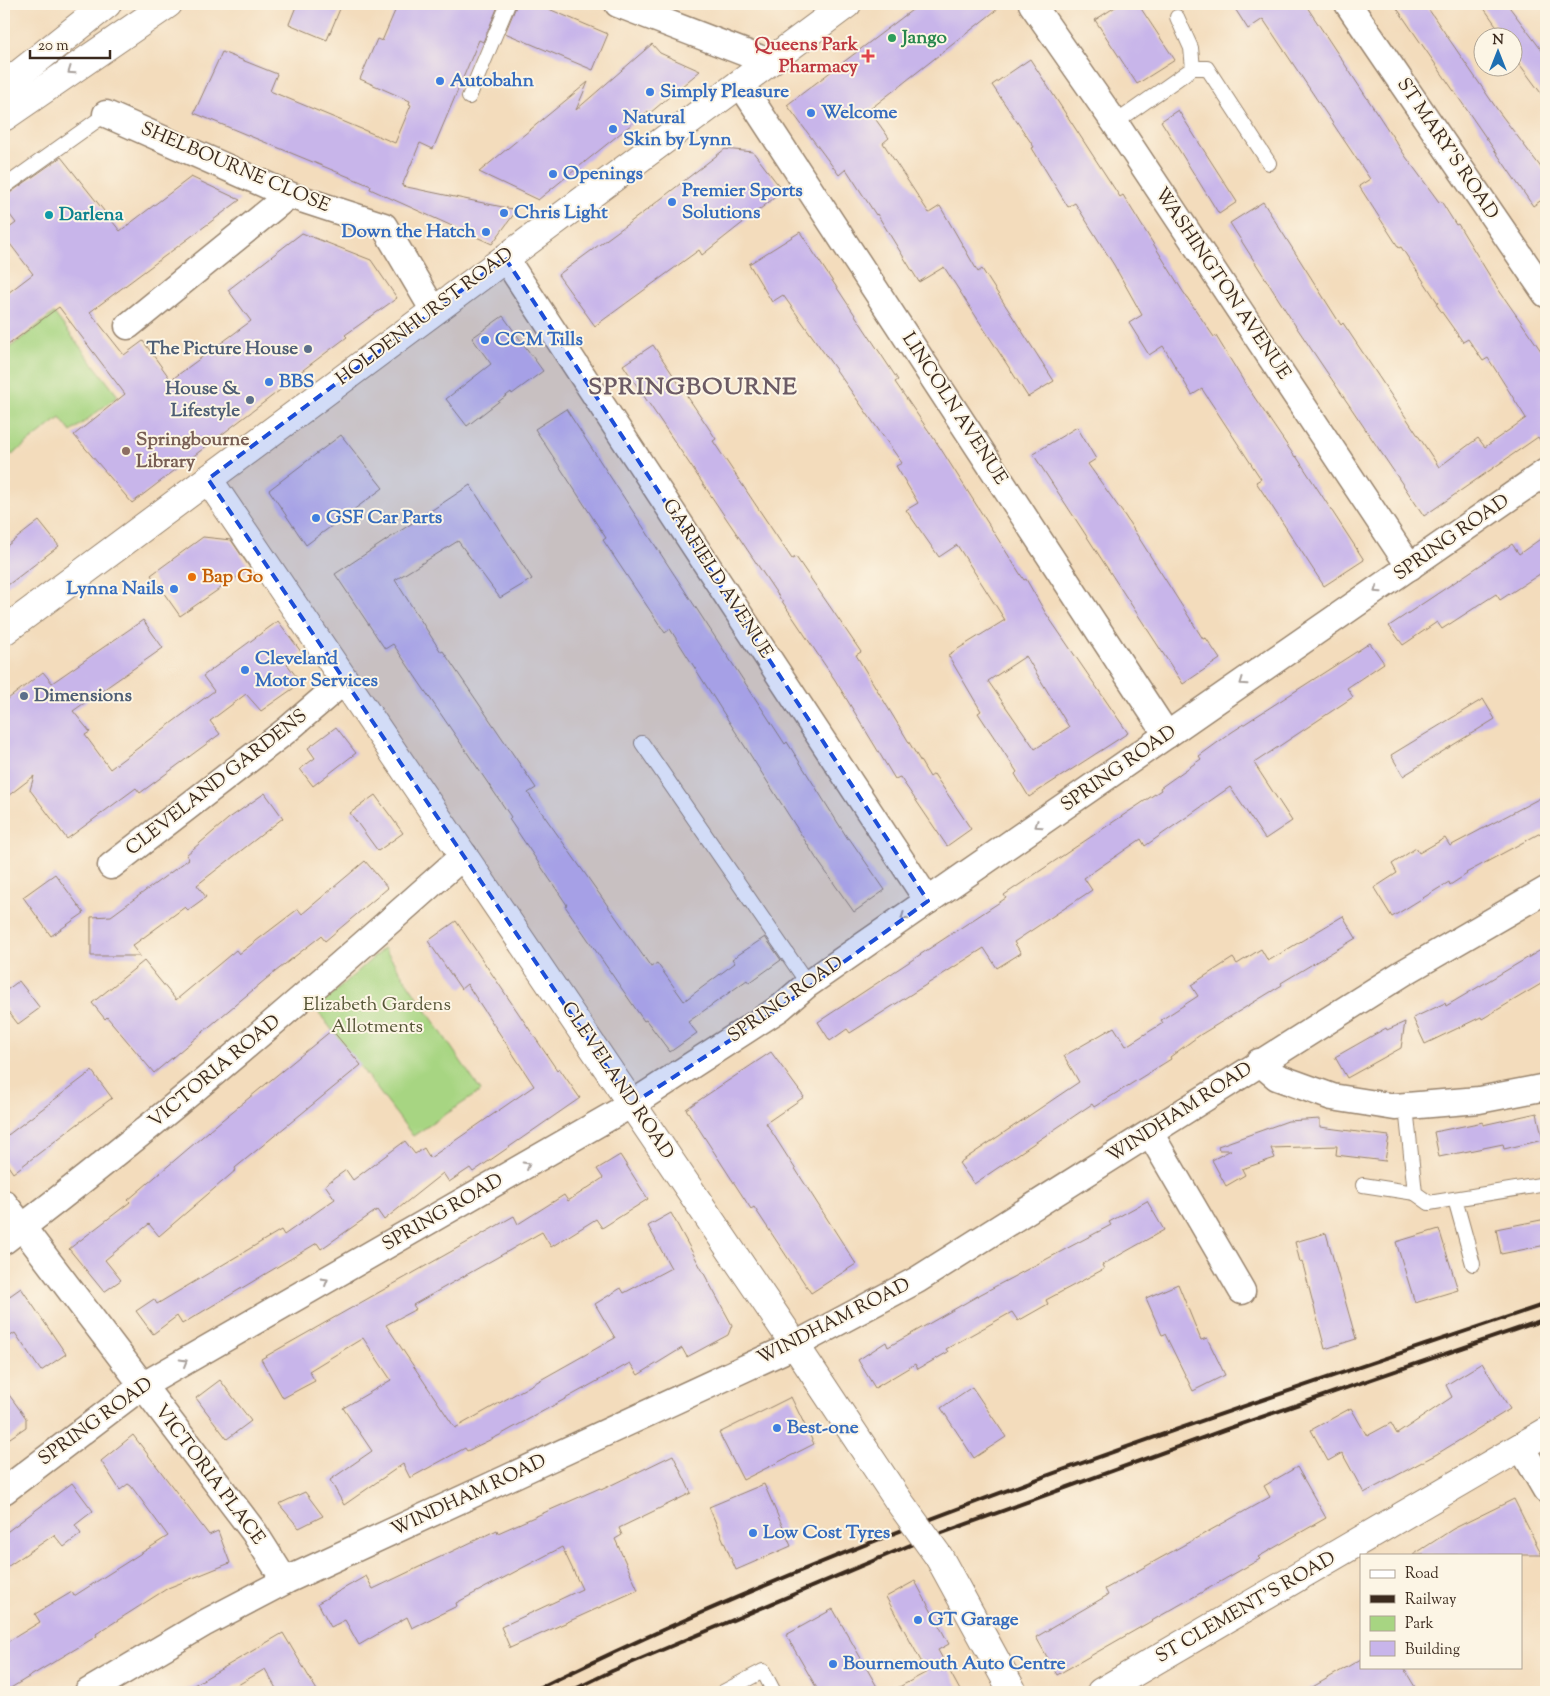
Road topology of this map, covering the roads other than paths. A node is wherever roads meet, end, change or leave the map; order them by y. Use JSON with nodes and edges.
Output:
{"nodes":[{"id":1,"x":107,"y":4,"type":"edge"},
{"id":2,"x":168,"y":4,"type":"edge"},
{"id":3,"x":508,"y":4,"type":"edge"},
{"id":4,"x":618,"y":4,"type":"edge"},
{"id":5,"x":847,"y":4,"type":"edge"},
{"id":6,"x":1032,"y":4,"type":"edge"},
{"id":7,"x":1348,"y":4,"type":"edge"},
{"id":8,"x":647,"y":9,"type":"edge"},
{"id":9,"x":1177,"y":17,"type":"dead end"},
{"id":10,"x":769,"y":62,"type":"junction"},
{"id":11,"x":1194,"y":68,"type":"junction"},
{"id":12,"x":740,"y":83,"type":"junction"},
{"id":13,"x":4,"y":86,"type":"edge"},
{"id":14,"x":469,"y":97,"type":"dead end"},
{"id":15,"x":106,"y":114,"type":"joint"},
{"id":16,"x":4,"y":117,"type":"edge"},
{"id":17,"x":1115,"y":123,"type":"junction"},
{"id":18,"x":1269,"y":163,"type":"dead end"},
{"id":19,"x":4,"y":187,"type":"edge"},
{"id":20,"x":289,"y":195,"type":"junction"},
{"id":21,"x":505,"y":258,"type":"junction"},
{"id":22,"x":1546,"y":294,"type":"edge"},
{"id":23,"x":434,"y":311,"type":"junction"},
{"id":24,"x":128,"y":326,"type":"dead end"},
{"id":25,"x":1546,"y":472,"type":"edge"},
{"id":26,"x":208,"y":479,"type":"junction"},
{"id":27,"x":1410,"y":566,"type":"junction"},
{"id":28,"x":4,"y":631,"type":"edge"},
{"id":29,"x":345,"y":680,"type":"junction"},
{"id":30,"x":1167,"y":735,"type":"junction"},
{"id":31,"x":642,"y":743,"type":"dead end"},
{"id":32,"x":464,"y":855,"type":"junction"},
{"id":33,"x":111,"y":866,"type":"dead end"},
{"id":34,"x":1546,"y":890,"type":"edge"},
{"id":35,"x":928,"y":901,"type":"junction"},
{"id":36,"x":808,"y":984,"type":"junction"},
{"id":37,"x":1259,"y":1062,"type":"junction"},
{"id":38,"x":1546,"y":1087,"type":"edge"},
{"id":39,"x":632,"y":1104,"type":"junction"},
{"id":40,"x":1406,"y":1106,"type":"junction"},
{"id":41,"x":1150,"y":1133,"type":"junction"},
{"id":42,"x":1546,"y":1184,"type":"edge"},
{"id":43,"x":1363,"y":1185,"type":"dead end"},
{"id":44,"x":1415,"y":1193,"type":"junction"},
{"id":45,"x":1455,"y":1198,"type":"junction"},
{"id":46,"x":4,"y":1203,"type":"edge"},
{"id":47,"x":13,"y":1235,"type":"edge"},
{"id":48,"x":1473,"y":1264,"type":"dead end"},
{"id":49,"x":1242,"y":1292,"type":"dead end"},
{"id":50,"x":796,"y":1345,"type":"junction"},
{"id":51,"x":142,"y":1386,"type":"junction"},
{"id":52,"x":1546,"y":1432,"type":"edge"},
{"id":53,"x":1521,"y":1447,"type":"junction"},
{"id":54,"x":1546,"y":1490,"type":"edge"},
{"id":55,"x":4,"y":1491,"type":"edge"},
{"id":56,"x":285,"y":1581,"type":"junction"},
{"id":57,"x":88,"y":1692,"type":"edge"},
{"id":58,"x":723,"y":1692,"type":"edge"},
{"id":59,"x":774,"y":1692,"type":"edge"},
{"id":60,"x":1013,"y":1692,"type":"edge"},
{"id":61,"x":1101,"y":1692,"type":"edge"}],
"edges":[{"from":1,"to":13,"type":"main road"},
{"from":2,"to":16,"type":"main road","one_way":true},
{"from":3,"to":14,"type":"lane"},
{"from":4,"to":8,"type":"street"},
{"from":5,"to":10,"type":"main road","name":"HOLDENHURST ROAD"},
{"from":6,"to":17,"type":"street","name":"WASHINGTON AVENUE"},
{"from":7,"to":22,"type":"street","name":"ST MARY'S ROAD"},
{"from":8,"to":10,"type":"street"},
{"from":9,"to":11,"type":"lane"},
{"from":10,"to":12,"type":"main road","name":"HOLDENHURST ROAD"},
{"from":11,"to":17,"type":"lane"},
{"from":11,"to":18,"type":"lane"},
{"from":12,"to":21,"type":"main road","name":"HOLDENHURST ROAD"},
{"from":12,"to":30,"type":"street","name":"LINCOLN AVENUE"},
{"from":15,"to":19,"type":"lane"},
{"from":15,"to":20,"type":"street","name":"SHELBOURNE CLOSE"},
{"from":17,"to":27,"type":"street","name":"WASHINGTON AVENUE"},
{"from":20,"to":23,"type":"street","name":"SHELBOURNE CLOSE"},
{"from":20,"to":24,"type":"street"},
{"from":21,"to":23,"type":"main road","name":"HOLDENHURST ROAD"},
{"from":21,"to":35,"type":"street","name":"GARFIELD AVENUE"},
{"from":23,"to":26,"type":"main road","name":"HOLDENHURST ROAD"},
{"from":25,"to":27,"type":"street","name":"SPRING ROAD"},
{"from":26,"to":28,"type":"main road","name":"HOLDENHURST ROAD"},
{"from":26,"to":29,"type":"main road","name":"CLEVELAND ROAD"},
{"from":27,"to":30,"type":"street","name":"SPRING ROAD","one_way":true},
{"from":29,"to":32,"type":"main road","name":"CLEVELAND ROAD"},
{"from":29,"to":33,"type":"street","name":"CLEVELAND GARDENS"},
{"from":30,"to":35,"type":"street","name":"SPRING ROAD","one_way":true},
{"from":31,"to":36,"type":"lane"},
{"from":32,"to":39,"type":"main road","name":"CLEVELAND ROAD"},
{"from":32,"to":47,"type":"street","name":"VICTORIA ROAD"},
{"from":34,"to":37,"type":"street","name":"WINDHAM ROAD"},
{"from":35,"to":36,"type":"street","name":"SPRING ROAD","one_way":true},
{"from":36,"to":39,"type":"street","name":"SPRING ROAD"},
{"from":37,"to":40,"type":"street"},
{"from":37,"to":41,"type":"street","name":"WINDHAM ROAD"},
{"from":38,"to":40,"type":"street"},
{"from":39,"to":50,"type":"main road","name":"CLEVELAND ROAD"},
{"from":51,"to":39,"type":"street","name":"SPRING ROAD","one_way":true},
{"from":40,"to":44,"type":"lane"},
{"from":41,"to":49,"type":"street"},
{"from":41,"to":50,"type":"street","name":"WINDHAM ROAD"},
{"from":42,"to":45,"type":"lane"},
{"from":43,"to":44,"type":"lane"},
{"from":44,"to":45,"type":"lane"},
{"from":45,"to":48,"type":"lane"},
{"from":46,"to":47,"type":"street","name":"VICTORIA PLACE"},
{"from":47,"to":51,"type":"street","name":"VICTORIA PLACE"},
{"from":50,"to":56,"type":"street","name":"WINDHAM ROAD"},
{"from":50,"to":60,"type":"main road","name":"CLEVELAND ROAD","bridge":true},
{"from":51,"to":55,"type":"street","name":"SPRING ROAD"},
{"from":51,"to":56,"type":"street","name":"VICTORIA PLACE"},
{"from":52,"to":53,"type":"main road","name":"ST CLEMENT'S ROAD"},
{"from":53,"to":54,"type":"street"},
{"from":53,"to":61,"type":"main road","name":"ST CLEMENT'S ROAD"},
{"from":56,"to":57,"type":"street","name":"WINDHAM ROAD"},
{"from":58,"to":59,"type":"lane"}]}
